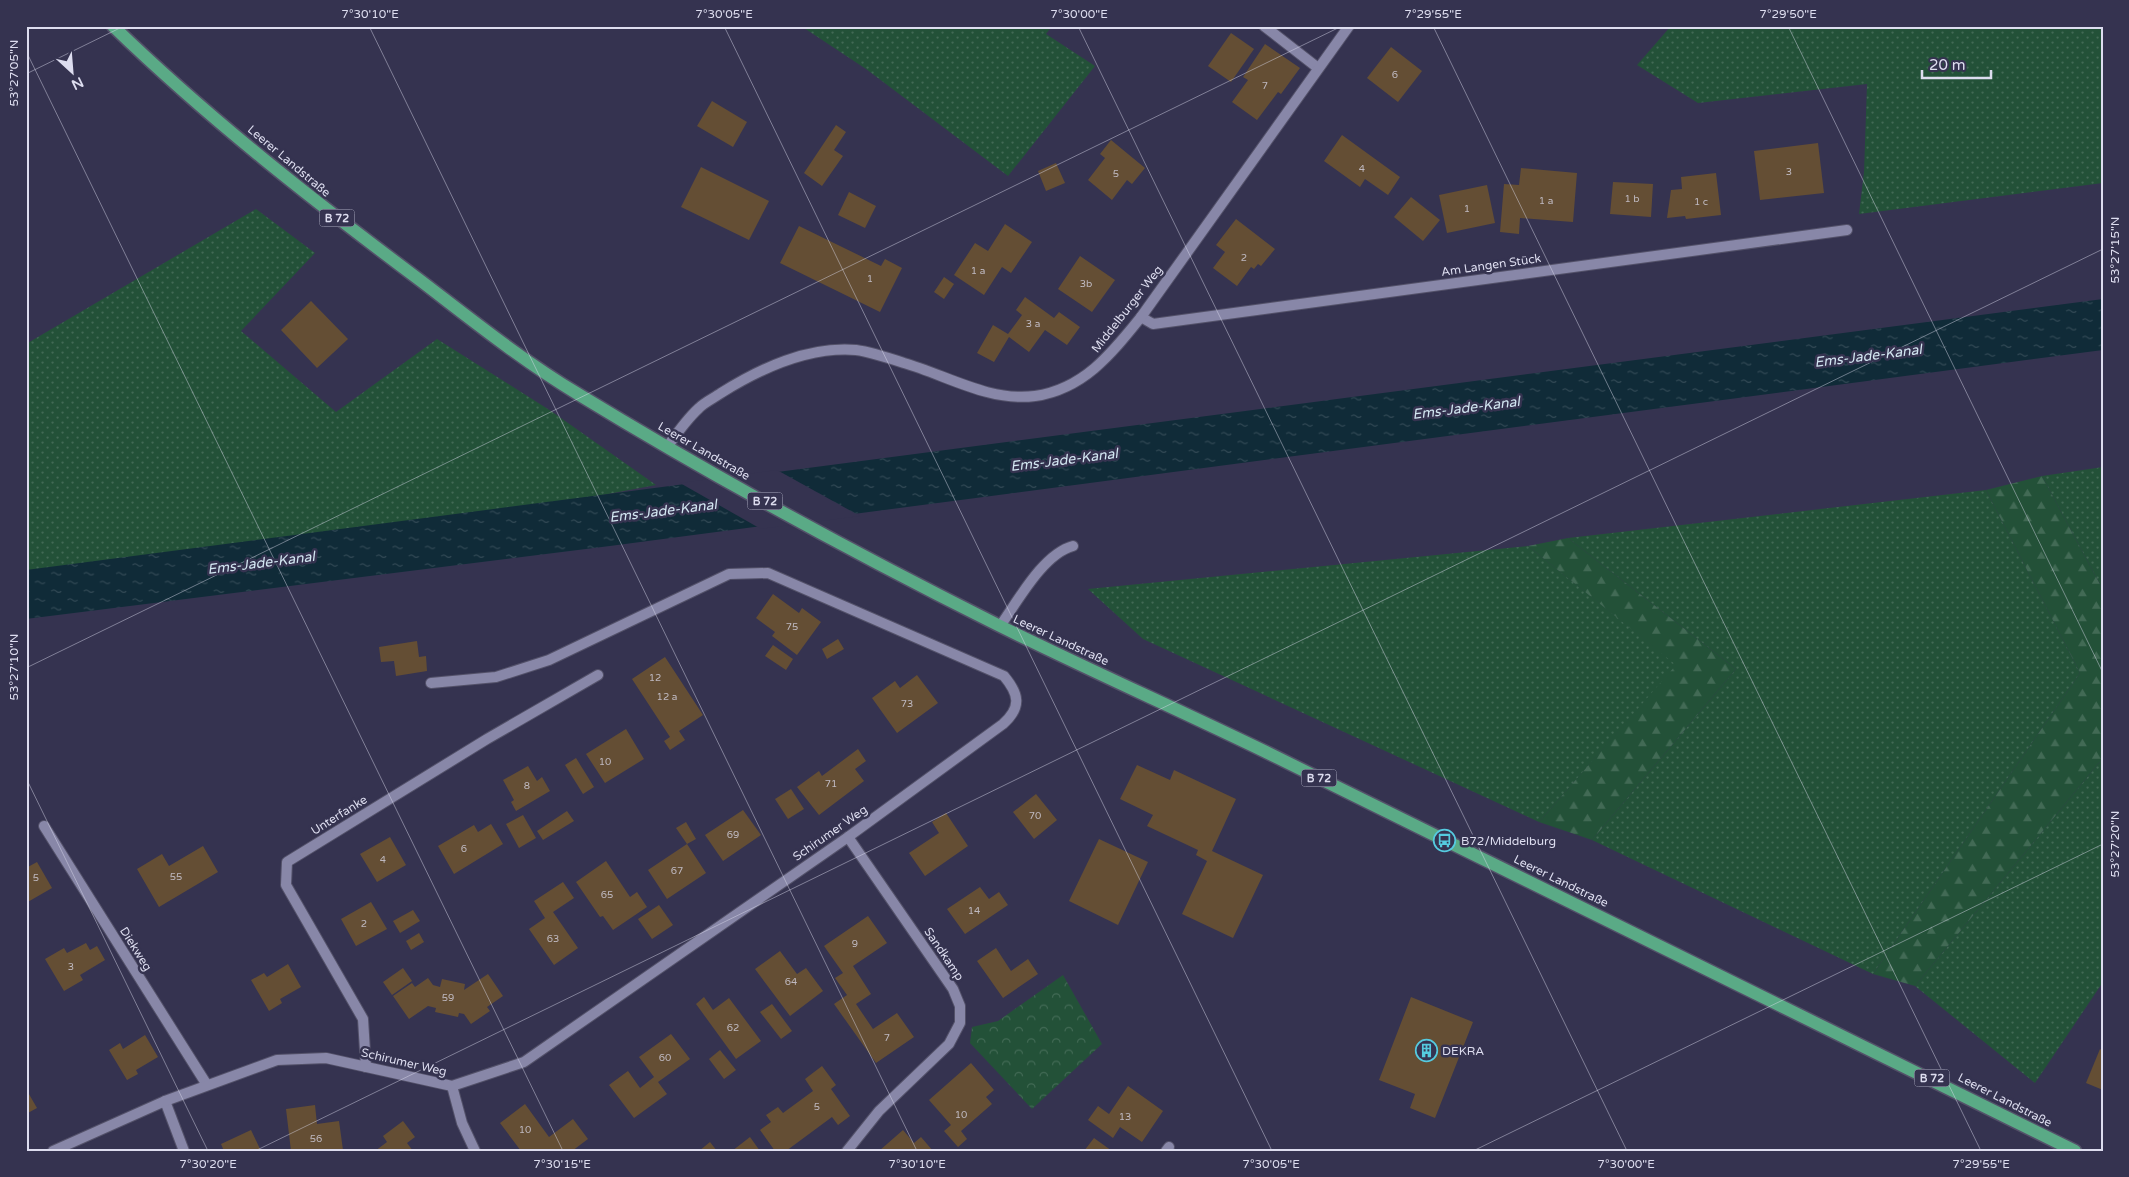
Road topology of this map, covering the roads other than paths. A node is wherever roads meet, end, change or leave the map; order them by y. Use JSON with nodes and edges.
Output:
{"nodes":[{"id":1,"x":114,"y":26,"type":"edge"},
{"id":2,"x":1264,"y":26,"type":"edge"},
{"id":3,"x":1349,"y":26,"type":"edge"},
{"id":4,"x":1318,"y":68,"type":"junction"},
{"id":5,"x":1847,"y":230,"type":"dead end"},
{"id":6,"x":1141,"y":316,"type":"junction"},
{"id":7,"x":673,"y":450,"type":"junction"},
{"id":8,"x":1073,"y":546,"type":"dead end"},
{"id":9,"x":1000,"y":626,"type":"junction"},
{"id":10,"x":598,"y":675,"type":"dead end"},
{"id":11,"x":431,"y":683,"type":"dead end"},
{"id":12,"x":44,"y":826,"type":"dead end"},
{"id":13,"x":848,"y":836,"type":"junction"},
{"id":14,"x":366,"y":1067,"type":"junction"},
{"id":15,"x":207,"y":1085,"type":"junction"},
{"id":16,"x":452,"y":1086,"type":"junction"},
{"id":17,"x":165,"y":1101,"type":"junction"},
{"id":18,"x":53,"y":1151,"type":"edge"},
{"id":19,"x":184,"y":1151,"type":"edge"},
{"id":20,"x":475,"y":1151,"type":"edge"},
{"id":21,"x":847,"y":1151,"type":"edge"},
{"id":22,"x":2075,"y":1151,"type":"edge"}],
"edges":[{"from":1,"to":7,"type":"main road","name":"Leerer Landstraße","number":"B 72"},
{"from":2,"to":4,"type":"street"},
{"from":3,"to":4,"type":"street","name":"Middelburger Weg"},
{"from":4,"to":6,"type":"street","name":"Middelburger Weg"},
{"from":5,"to":6,"type":"street","name":"Am Langen Stück"},
{"from":6,"to":7,"type":"street","name":"Middelburger Weg"},
{"from":7,"to":9,"type":"main road","name":"Leerer Landstraße","number":"B 72"},
{"from":8,"to":9,"type":"street"},
{"from":9,"to":22,"type":"main road","name":"Leerer Landstraße","number":"B 72"},
{"from":10,"to":14,"type":"street","name":"Unterfanke"},
{"from":11,"to":13,"type":"street","name":"Schirumer Weg"},
{"from":12,"to":15,"type":"street","name":"Diekweg"},
{"from":13,"to":16,"type":"street","name":"Schirumer Weg"},
{"from":13,"to":21,"type":"street","name":"Sandkamp"},
{"from":14,"to":15,"type":"street","name":"Schirumer Weg"},
{"from":14,"to":16,"type":"street","name":"Schirumer Weg"},
{"from":15,"to":17,"type":"street","name":"Schirumer Weg"},
{"from":16,"to":20,"type":"street"},
{"from":17,"to":18,"type":"street","name":"Schirumer Weg"},
{"from":17,"to":19,"type":"street"}]}
